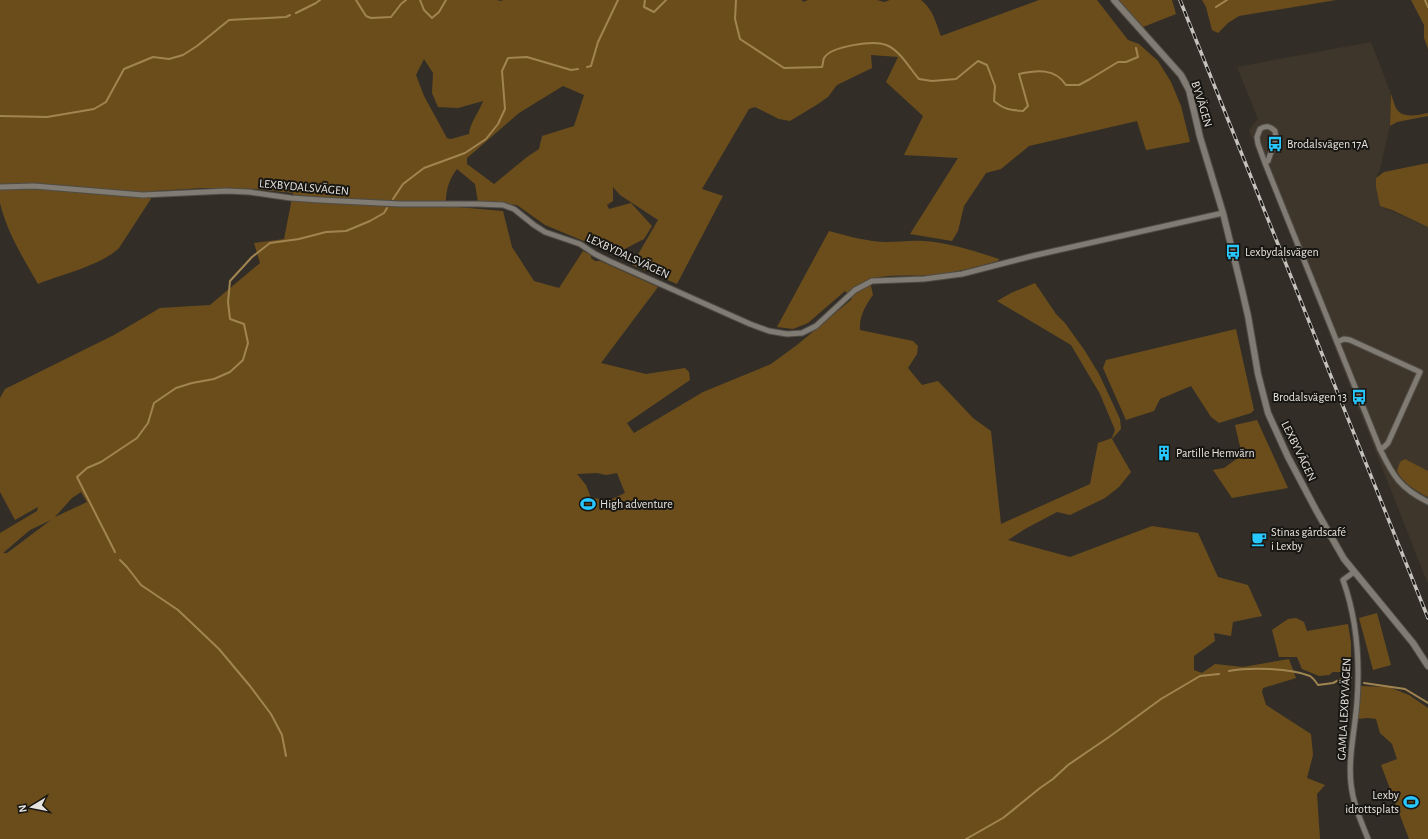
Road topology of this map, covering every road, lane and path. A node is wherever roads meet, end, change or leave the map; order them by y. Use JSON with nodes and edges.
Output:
{"nodes":[{"id":1,"x":1114,"y":0,"type":"edge"},
{"id":2,"x":1265,"y":163,"type":"junction"},
{"id":3,"x":0,"y":187,"type":"edge"},
{"id":4,"x":1223,"y":213,"type":"junction"},
{"id":5,"x":1336,"y":342,"type":"junction"},
{"id":6,"x":1380,"y":449,"type":"junction"},
{"id":7,"x":1428,"y":502,"type":"edge"},
{"id":8,"x":1354,"y":572,"type":"junction"},
{"id":9,"x":1428,"y":666,"type":"edge"},
{"id":10,"x":1368,"y":839,"type":"edge"}],
"edges":[{"from":1,"to":4,"type":"street","name":"BYVÄGEN"},
{"from":2,"to":2,"type":"street"},
{"from":2,"to":5,"type":"street"},
{"from":3,"to":4,"type":"street","name":"LEXBYDALSVÄGEN"},
{"from":4,"to":8,"type":"street","name":"LEXBYVÄGEN"},
{"from":5,"to":6,"type":"street"},
{"from":5,"to":6,"type":"street"},
{"from":6,"to":7,"type":"street"},
{"from":8,"to":9,"type":"street","name":"LEXBYVÄGEN"},
{"from":8,"to":10,"type":"street","name":"GAMLA LEXBYVÄGEN"}]}
